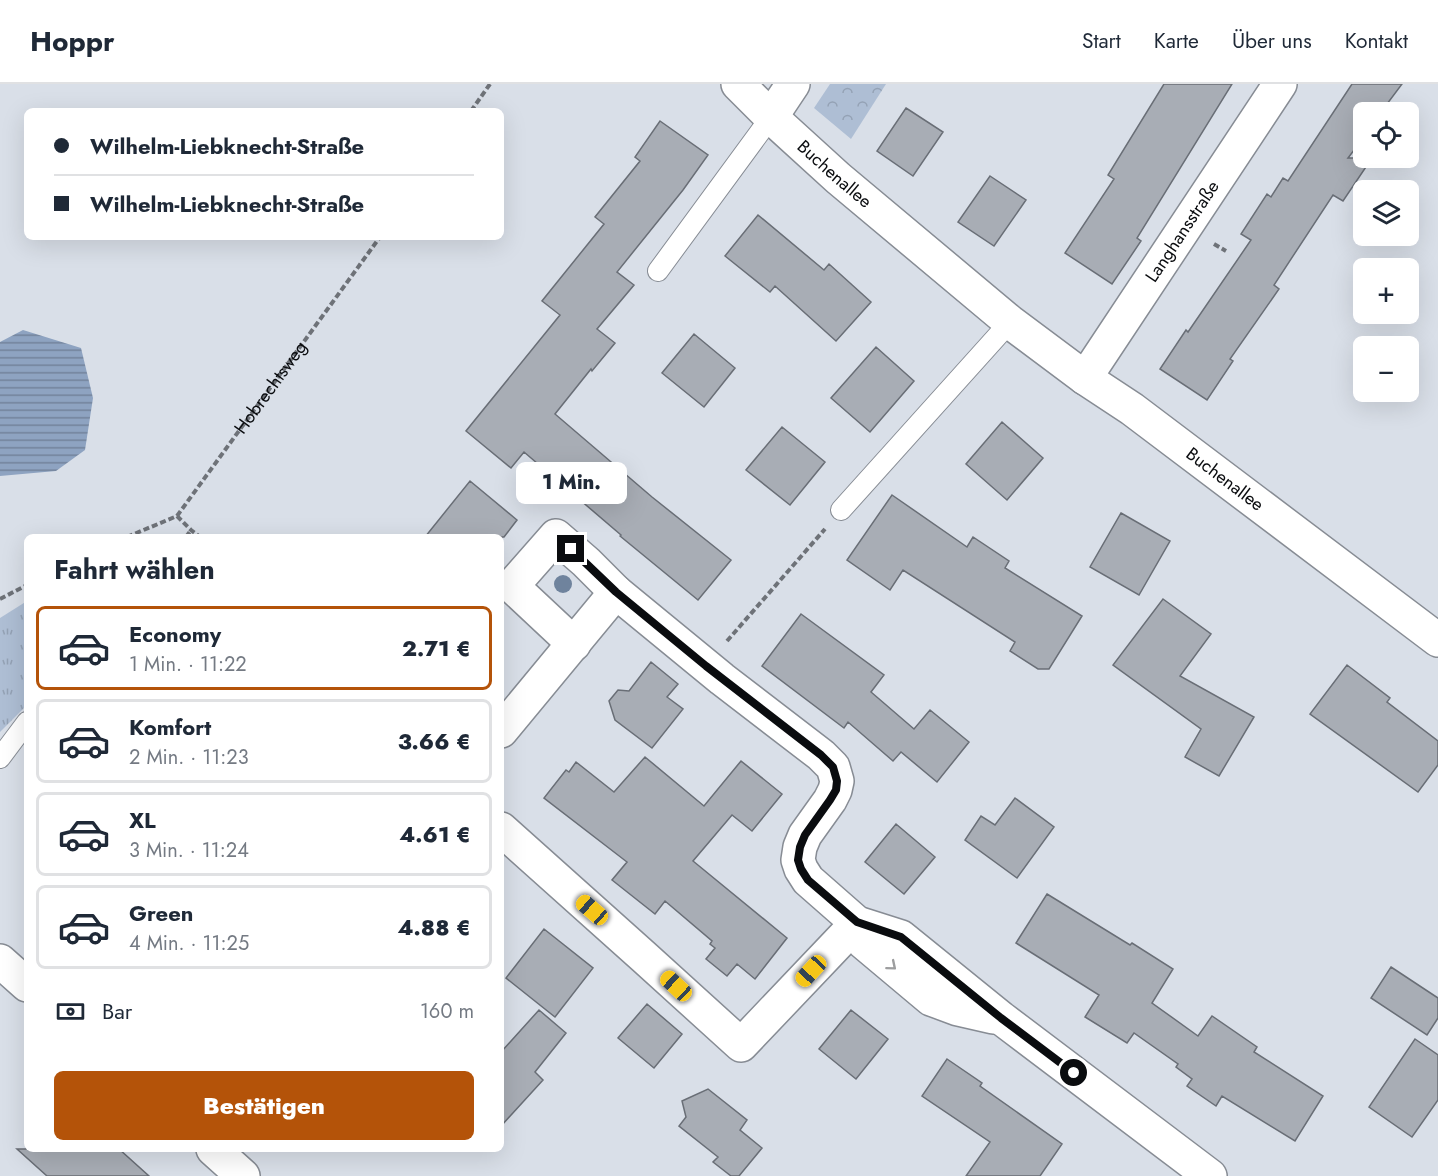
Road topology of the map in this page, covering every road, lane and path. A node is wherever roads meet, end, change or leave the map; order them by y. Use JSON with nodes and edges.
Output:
{"nodes":[{"id":1,"x":490,"y":84,"type":"edge"},
{"id":2,"x":738,"y":84,"type":"edge"},
{"id":3,"x":794,"y":84,"type":"edge"},
{"id":4,"x":1280,"y":84,"type":"edge"},
{"id":5,"x":473,"y":108,"type":"edge"},
{"id":6,"x":771,"y":117,"type":"junction"},
{"id":7,"x":378,"y":240,"type":"edge"},
{"id":8,"x":658,"y":271,"type":"dead end"},
{"id":9,"x":1010,"y":322,"type":"junction"},
{"id":10,"x":1084,"y":378,"type":"junction"},
{"id":11,"x":841,"y":510,"type":"joint"},
{"id":12,"x":177,"y":516,"type":"junction"},
{"id":13,"x":191,"y":530,"type":"junction"},
{"id":14,"x":135,"y":534,"type":"edge"},
{"id":15,"x":188,"y":534,"type":"edge"},
{"id":16,"x":196,"y":534,"type":"edge"},
{"id":17,"x":24,"y":587,"type":"edge"},
{"id":18,"x":616,"y":592,"type":"junction"},
{"id":19,"x":0,"y":599,"type":"edge"},
{"id":20,"x":1438,"y":640,"type":"edge"},
{"id":21,"x":574,"y":644,"type":"junction"},
{"id":22,"x":706,"y":666,"type":"junction"},
{"id":23,"x":24,"y":726,"type":"edge"},
{"id":24,"x":504,"y":727,"type":"edge"},
{"id":25,"x":0,"y":758,"type":"edge"},
{"id":26,"x":504,"y":832,"type":"edge"},
{"id":27,"x":857,"y":922,"type":"junction"},
{"id":28,"x":0,"y":961,"type":"edge"},
{"id":29,"x":24,"y":982,"type":"edge"},
{"id":30,"x":216,"y":1152,"type":"edge"},
{"id":31,"x":243,"y":1176,"type":"edge"},
{"id":32,"x":1210,"y":1176,"type":"edge"}],
"edges":[{"from":1,"to":5,"type":"path"},
{"from":2,"to":6,"type":"street","name":"Buchenallee"},
{"from":3,"to":6,"type":"street"},
{"from":4,"to":10,"type":"street","name":"Langhansstraße"},
{"from":6,"to":8,"type":"lane"},
{"from":6,"to":9,"type":"street","name":"Buchenallee"},
{"from":7,"to":12,"type":"path","name":"Hobrechtsweg"},
{"from":9,"to":10,"type":"street","name":"Buchenallee"},
{"from":9,"to":11,"type":"lane"},
{"from":10,"to":20,"type":"street","name":"Buchenallee"},
{"from":11,"to":22,"type":"path"},
{"from":12,"to":13,"type":"path"},
{"from":12,"to":14,"type":"path"},
{"from":13,"to":15,"type":"path"},
{"from":13,"to":16,"type":"path"},
{"from":17,"to":19,"type":"path"},
{"from":18,"to":21,"type":"street"},
{"from":18,"to":21,"type":"street"},
{"from":18,"to":22,"type":"street"},
{"from":21,"to":24,"type":"street"},
{"from":22,"to":27,"type":"street"},
{"from":23,"to":25,"type":"lane"},
{"from":26,"to":27,"type":"street"},
{"from":27,"to":32,"type":"street"},
{"from":28,"to":29,"type":"street"},
{"from":30,"to":31,"type":"street"}]}
